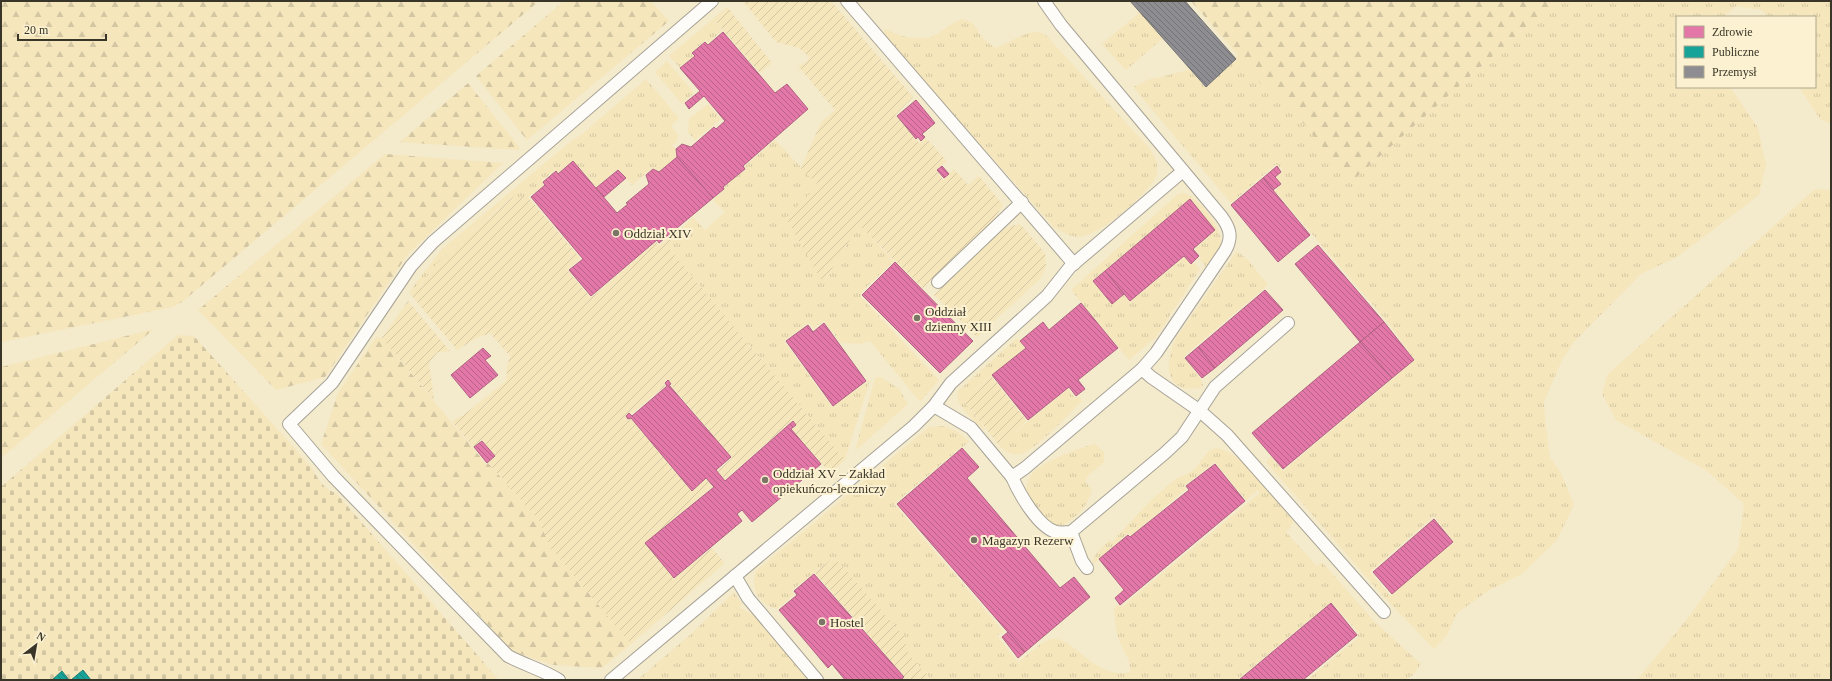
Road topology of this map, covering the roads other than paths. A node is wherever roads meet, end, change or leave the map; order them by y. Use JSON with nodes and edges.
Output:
{"nodes":[{"id":1,"x":712,"y":1,"type":"edge"},
{"id":2,"x":847,"y":1,"type":"edge"},
{"id":3,"x":1044,"y":1,"type":"edge"},
{"id":4,"x":1183,"y":170,"type":"junction"},
{"id":5,"x":1022,"y":202,"type":"junction"},
{"id":6,"x":1074,"y":264,"type":"junction"},
{"id":7,"x":938,"y":282,"type":"dead end"},
{"id":8,"x":1288,"y":323,"type":"dead end"},
{"id":9,"x":1142,"y":369,"type":"junction"},
{"id":10,"x":934,"y":406,"type":"junction"},
{"id":11,"x":1200,"y":411,"type":"junction"},
{"id":12,"x":1012,"y":477,"type":"junction"},
{"id":13,"x":1071,"y":532,"type":"junction"},
{"id":14,"x":1088,"y":568,"type":"dead end"},
{"id":15,"x":735,"y":576,"type":"junction"},
{"id":16,"x":1384,"y":612,"type":"dead end"},
{"id":17,"x":559,"y":680,"type":"edge"},
{"id":18,"x":611,"y":680,"type":"edge"},
{"id":19,"x":817,"y":680,"type":"edge"}],
"edges":[{"from":1,"to":17,"type":"lane"},
{"from":2,"to":5,"type":"lane"},
{"from":3,"to":4,"type":"lane"},
{"from":4,"to":6,"type":"lane"},
{"from":4,"to":9,"type":"lane"},
{"from":5,"to":6,"type":"lane"},
{"from":5,"to":7,"type":"lane"},
{"from":6,"to":10,"type":"lane"},
{"from":8,"to":11,"type":"lane"},
{"from":9,"to":11,"type":"lane"},
{"from":9,"to":12,"type":"lane"},
{"from":10,"to":12,"type":"lane"},
{"from":10,"to":15,"type":"lane"},
{"from":11,"to":13,"type":"lane"},
{"from":11,"to":16,"type":"lane"},
{"from":12,"to":13,"type":"lane"},
{"from":13,"to":14,"type":"lane"},
{"from":15,"to":18,"type":"lane"},
{"from":15,"to":19,"type":"lane"}]}
